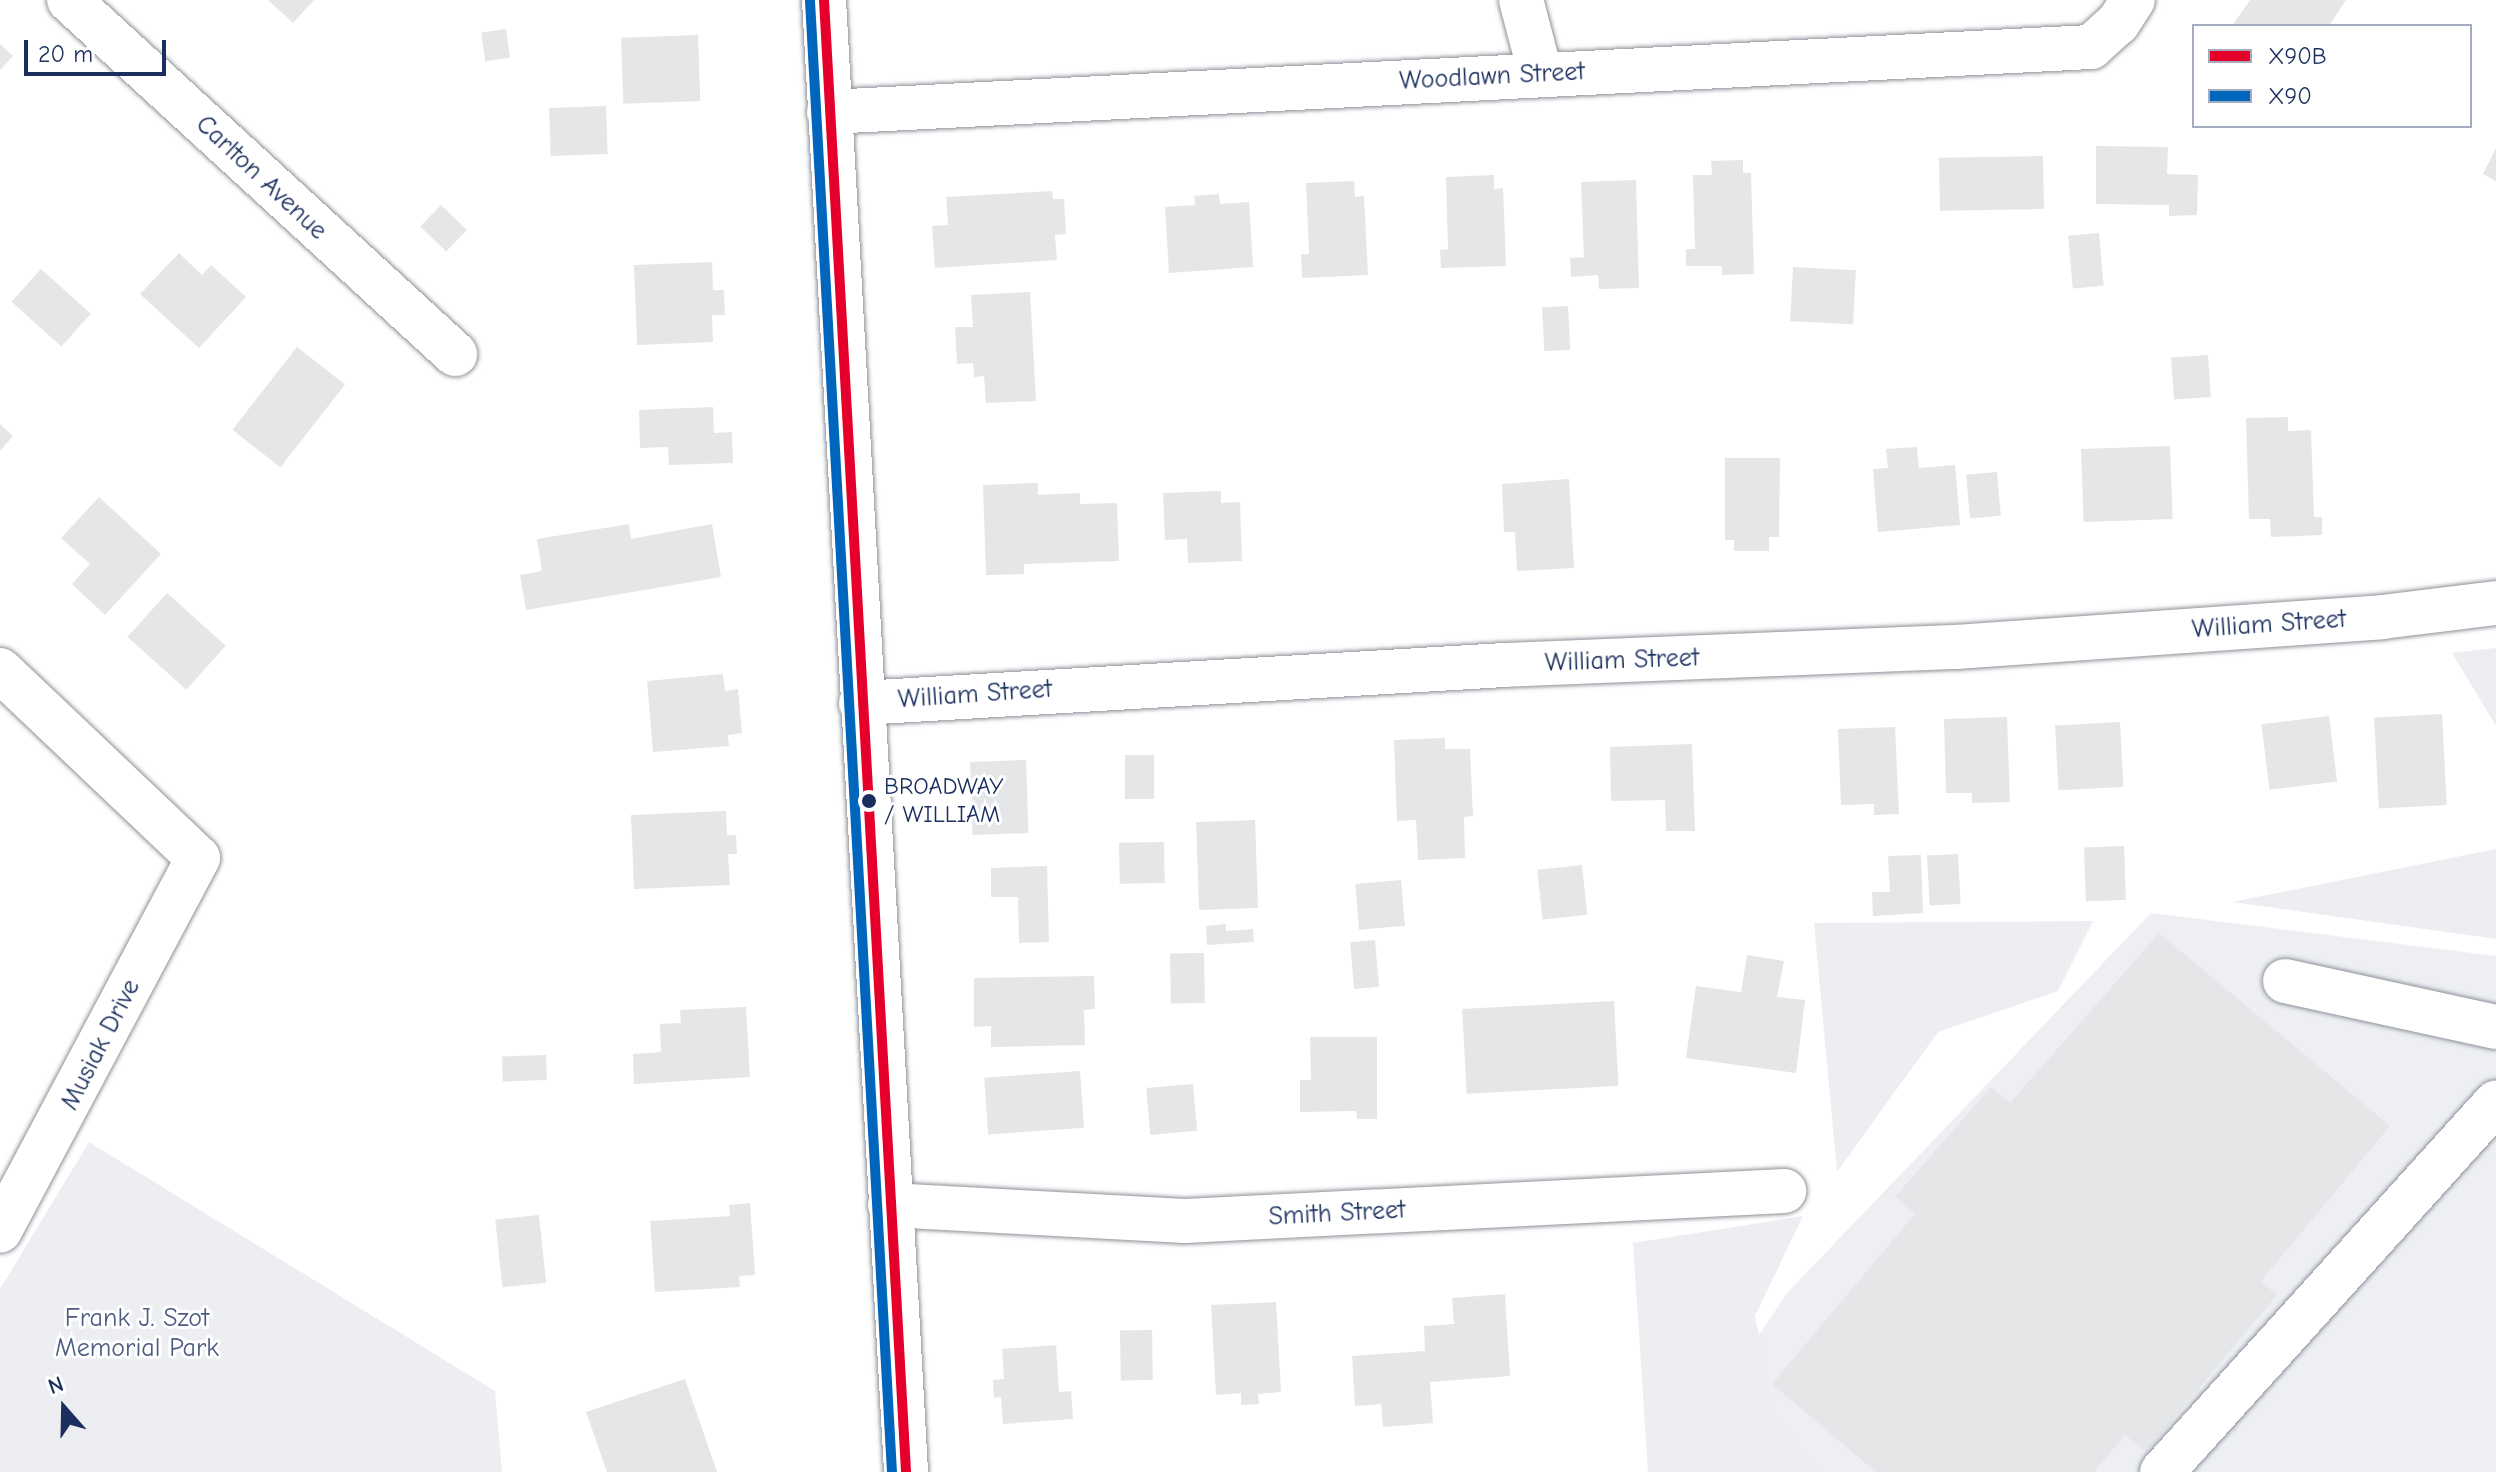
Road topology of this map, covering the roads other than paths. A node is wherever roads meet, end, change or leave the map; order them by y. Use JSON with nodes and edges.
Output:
{"nodes":[{"id":1,"x":69,"y":0,"type":"edge"},
{"id":2,"x":824,"y":0,"type":"edge"},
{"id":3,"x":1521,"y":0,"type":"edge"},
{"id":4,"x":2133,"y":0,"type":"edge"},
{"id":5,"x":1540,"y":72,"type":"junction"},
{"id":6,"x":829,"y":112,"type":"junction"},
{"id":7,"x":455,"y":354,"type":"dead end"},
{"id":8,"x":2496,"y":603,"type":"edge"},
{"id":9,"x":0,"y":670,"type":"edge"},
{"id":10,"x":861,"y":703,"type":"junction"},
{"id":11,"x":2285,"y":981,"type":"dead end"},
{"id":12,"x":2496,"y":1027,"type":"edge"},
{"id":13,"x":2496,"y":1103,"type":"edge"},
{"id":14,"x":1784,"y":1191,"type":"dead end"},
{"id":15,"x":890,"y":1205,"type":"junction"},
{"id":16,"x":0,"y":1231,"type":"edge"},
{"id":17,"x":906,"y":1472,"type":"edge"},
{"id":18,"x":2162,"y":1472,"type":"edge"}],
"edges":[{"from":1,"to":7,"type":"street","name":"Carlton Avenue"},
{"from":2,"to":6,"type":"street"},
{"from":3,"to":5,"type":"street"},
{"from":4,"to":5,"type":"street","name":"Woodlawn Street"},
{"from":5,"to":6,"type":"street","name":"Woodlawn Street"},
{"from":6,"to":10,"type":"street"},
{"from":8,"to":10,"type":"street","name":"William Street"},
{"from":9,"to":16,"type":"street","name":"Musiak Drive"},
{"from":10,"to":15,"type":"street"},
{"from":11,"to":12,"type":"street"},
{"from":13,"to":18,"type":"street"},
{"from":14,"to":15,"type":"street","name":"Smith Street"},
{"from":15,"to":17,"type":"street"}]}
